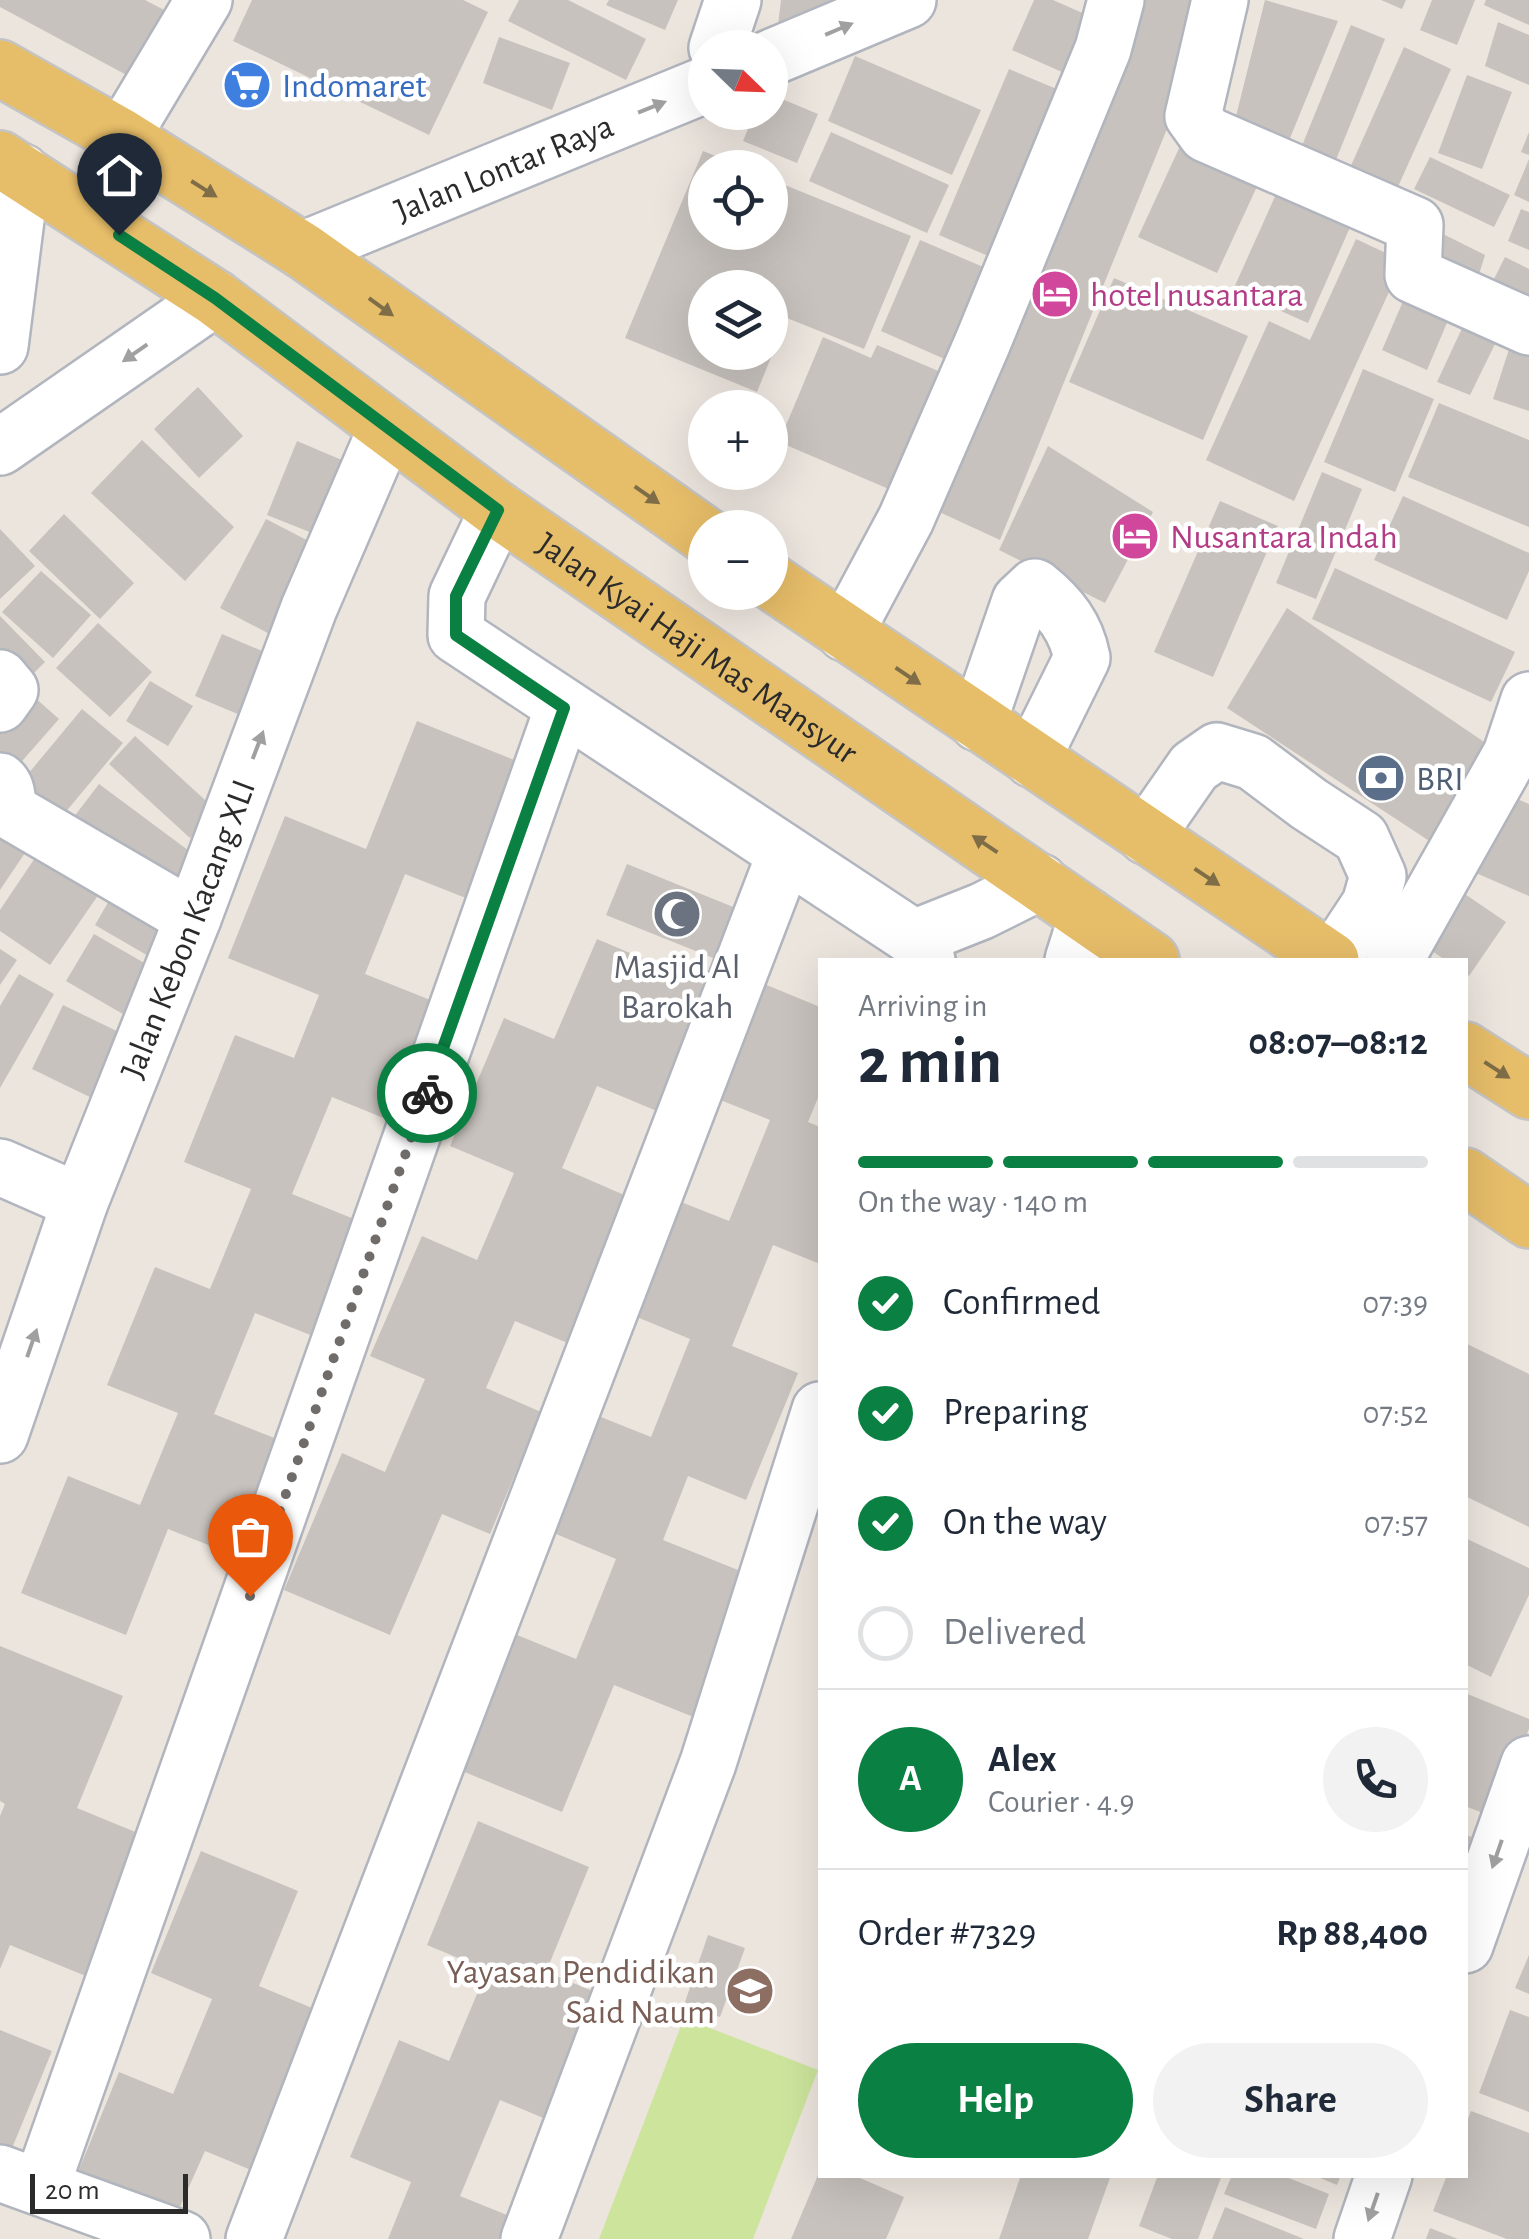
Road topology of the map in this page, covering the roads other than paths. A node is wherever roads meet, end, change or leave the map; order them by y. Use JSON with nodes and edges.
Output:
{"nodes":[{"id":1,"x":204,"y":0,"type":"edge"},
{"id":2,"x":734,"y":0,"type":"edge"},
{"id":3,"x":908,"y":0,"type":"edge"},
{"id":4,"x":1116,"y":0,"type":"edge"},
{"id":5,"x":1220,"y":0,"type":"edge"},
{"id":6,"x":723,"y":30,"type":"edge"},
{"id":7,"x":788,"y":50,"type":"edge"},
{"id":8,"x":0,"y":68,"type":"edge"},
{"id":9,"x":688,"y":91,"type":"edge"},
{"id":10,"x":122,"y":137,"type":"junction"},
{"id":11,"x":11,"y":165,"type":"edge"},
{"id":12,"x":302,"y":250,"type":"junction"},
{"id":13,"x":215,"y":298,"type":"junction"},
{"id":14,"x":1529,"y":327,"type":"edge"},
{"id":15,"x":0,"y":346,"type":"edge"},
{"id":16,"x":387,"y":427,"type":"junction"},
{"id":17,"x":0,"y":446,"type":"edge"},
{"id":18,"x":498,"y":510,"type":"junction"},
{"id":19,"x":688,"y":523,"type":"edge"},
{"id":20,"x":788,"y":593,"type":"edge"},
{"id":21,"x":845,"y":633,"type":"junction"},
{"id":22,"x":0,"y":678,"type":"edge"},
{"id":23,"x":1529,"y":700,"type":"edge"},
{"id":24,"x":0,"y":704,"type":"edge"},
{"id":25,"x":564,"y":708,"type":"junction"},
{"id":26,"x":978,"y":723,"type":"junction"},
{"id":27,"x":1032,"y":759,"type":"junction"},
{"id":28,"x":0,"y":781,"type":"edge"},
{"id":29,"x":1146,"y":836,"type":"junction"},
{"id":30,"x":785,"y":854,"type":"junction"},
{"id":31,"x":1040,"y":882,"type":"junction"},
{"id":32,"x":193,"y":918,"type":"junction"},
{"id":33,"x":1080,"y":938,"type":"edge"},
{"id":34,"x":921,"y":949,"type":"edge"},
{"id":35,"x":1145,"y":958,"type":"edge"},
{"id":36,"x":1329,"y":958,"type":"edge"},
{"id":37,"x":1333,"y":958,"type":"edge"},
{"id":38,"x":1396,"y":958,"type":"edge"},
{"id":39,"x":1468,"y":1052,"type":"edge"},
{"id":40,"x":1529,"y":1092,"type":"edge"},
{"id":41,"x":0,"y":1168,"type":"edge"},
{"id":42,"x":1468,"y":1178,"type":"edge"},
{"id":43,"x":80,"y":1202,"type":"junction"},
{"id":44,"x":1529,"y":1220,"type":"edge"},
{"id":45,"x":818,"y":1416,"type":"edge"},
{"id":46,"x":0,"y":1436,"type":"edge"},
{"id":47,"x":1529,"y":1764,"type":"edge"},
{"id":48,"x":1468,"y":1937,"type":"edge"},
{"id":49,"x":1383,"y":2178,"type":"edge"},
{"id":50,"x":20,"y":2180,"type":"edge"},
{"id":51,"x":182,"y":2239,"type":"edge"},
{"id":52,"x":254,"y":2239,"type":"edge"},
{"id":53,"x":529,"y":2239,"type":"edge"},
{"id":54,"x":1362,"y":2239,"type":"edge"}],
"edges":[{"from":1,"to":10,"type":"street"},
{"from":2,"to":6,"type":"street"},
{"from":7,"to":3,"type":"street","one_way":true},
{"from":4,"to":21,"type":"street"},
{"from":5,"to":14,"type":"street"},
{"from":8,"to":10,"type":"main road"},
{"from":12,"to":9,"type":"street","name":"Jalan Lontar Raya","one_way":true},
{"from":10,"to":12,"type":"main road","one_way":true},
{"from":11,"to":13,"type":"main road","name":"Jalan Kyai Haji Mas Mansyur"},
{"from":11,"to":15,"type":"street"},
{"from":12,"to":19,"type":"main road","one_way":true},
{"from":13,"to":16,"type":"main road","name":"Jalan Kyai Haji Mas Mansyur"},
{"from":13,"to":17,"type":"street","one_way":true},
{"from":16,"to":18,"type":"main road","name":"Jalan Kyai Haji Mas Mansyur"},
{"from":32,"to":16,"type":"street","name":"Jalan Kebon Kacang XLI","one_way":true},
{"from":18,"to":25,"type":"street"},
{"from":31,"to":18,"type":"main road","name":"Jalan Kyai Haji Mas Mansyur","one_way":true},
{"from":20,"to":21,"type":"main road"},
{"from":21,"to":26,"type":"main road","one_way":true},
{"from":22,"to":24,"type":"street"},
{"from":23,"to":38,"type":"street"},
{"from":25,"to":30,"type":"street"},
{"from":25,"to":50,"type":"street"},
{"from":26,"to":27,"type":"main road"},
{"from":26,"to":27,"type":"street"},
{"from":27,"to":29,"type":"main road"},
{"from":28,"to":32,"type":"street"},
{"from":29,"to":36,"type":"main road","one_way":true},
{"from":29,"to":37,"type":"street"},
{"from":30,"to":34,"type":"street"},
{"from":30,"to":52,"type":"street"},
{"from":31,"to":33,"type":"main road","name":"Jalan Kyai Haji Mas Mansyur"},
{"from":31,"to":34,"type":"street"},
{"from":32,"to":43,"type":"street","name":"Jalan Kebon Kacang XLI"},
{"from":33,"to":35,"type":"main road","name":"Jalan Kyai Haji Mas Mansyur"},
{"from":39,"to":40,"type":"main road","one_way":true},
{"from":41,"to":43,"type":"street"},
{"from":42,"to":44,"type":"main road"},
{"from":46,"to":43,"type":"street","name":"Jalan Kebon Kacang XLI","one_way":true},
{"from":45,"to":53,"type":"street"},
{"from":47,"to":48,"type":"street","one_way":true},
{"from":49,"to":54,"type":"street","one_way":true},
{"from":50,"to":51,"type":"street"}]}
